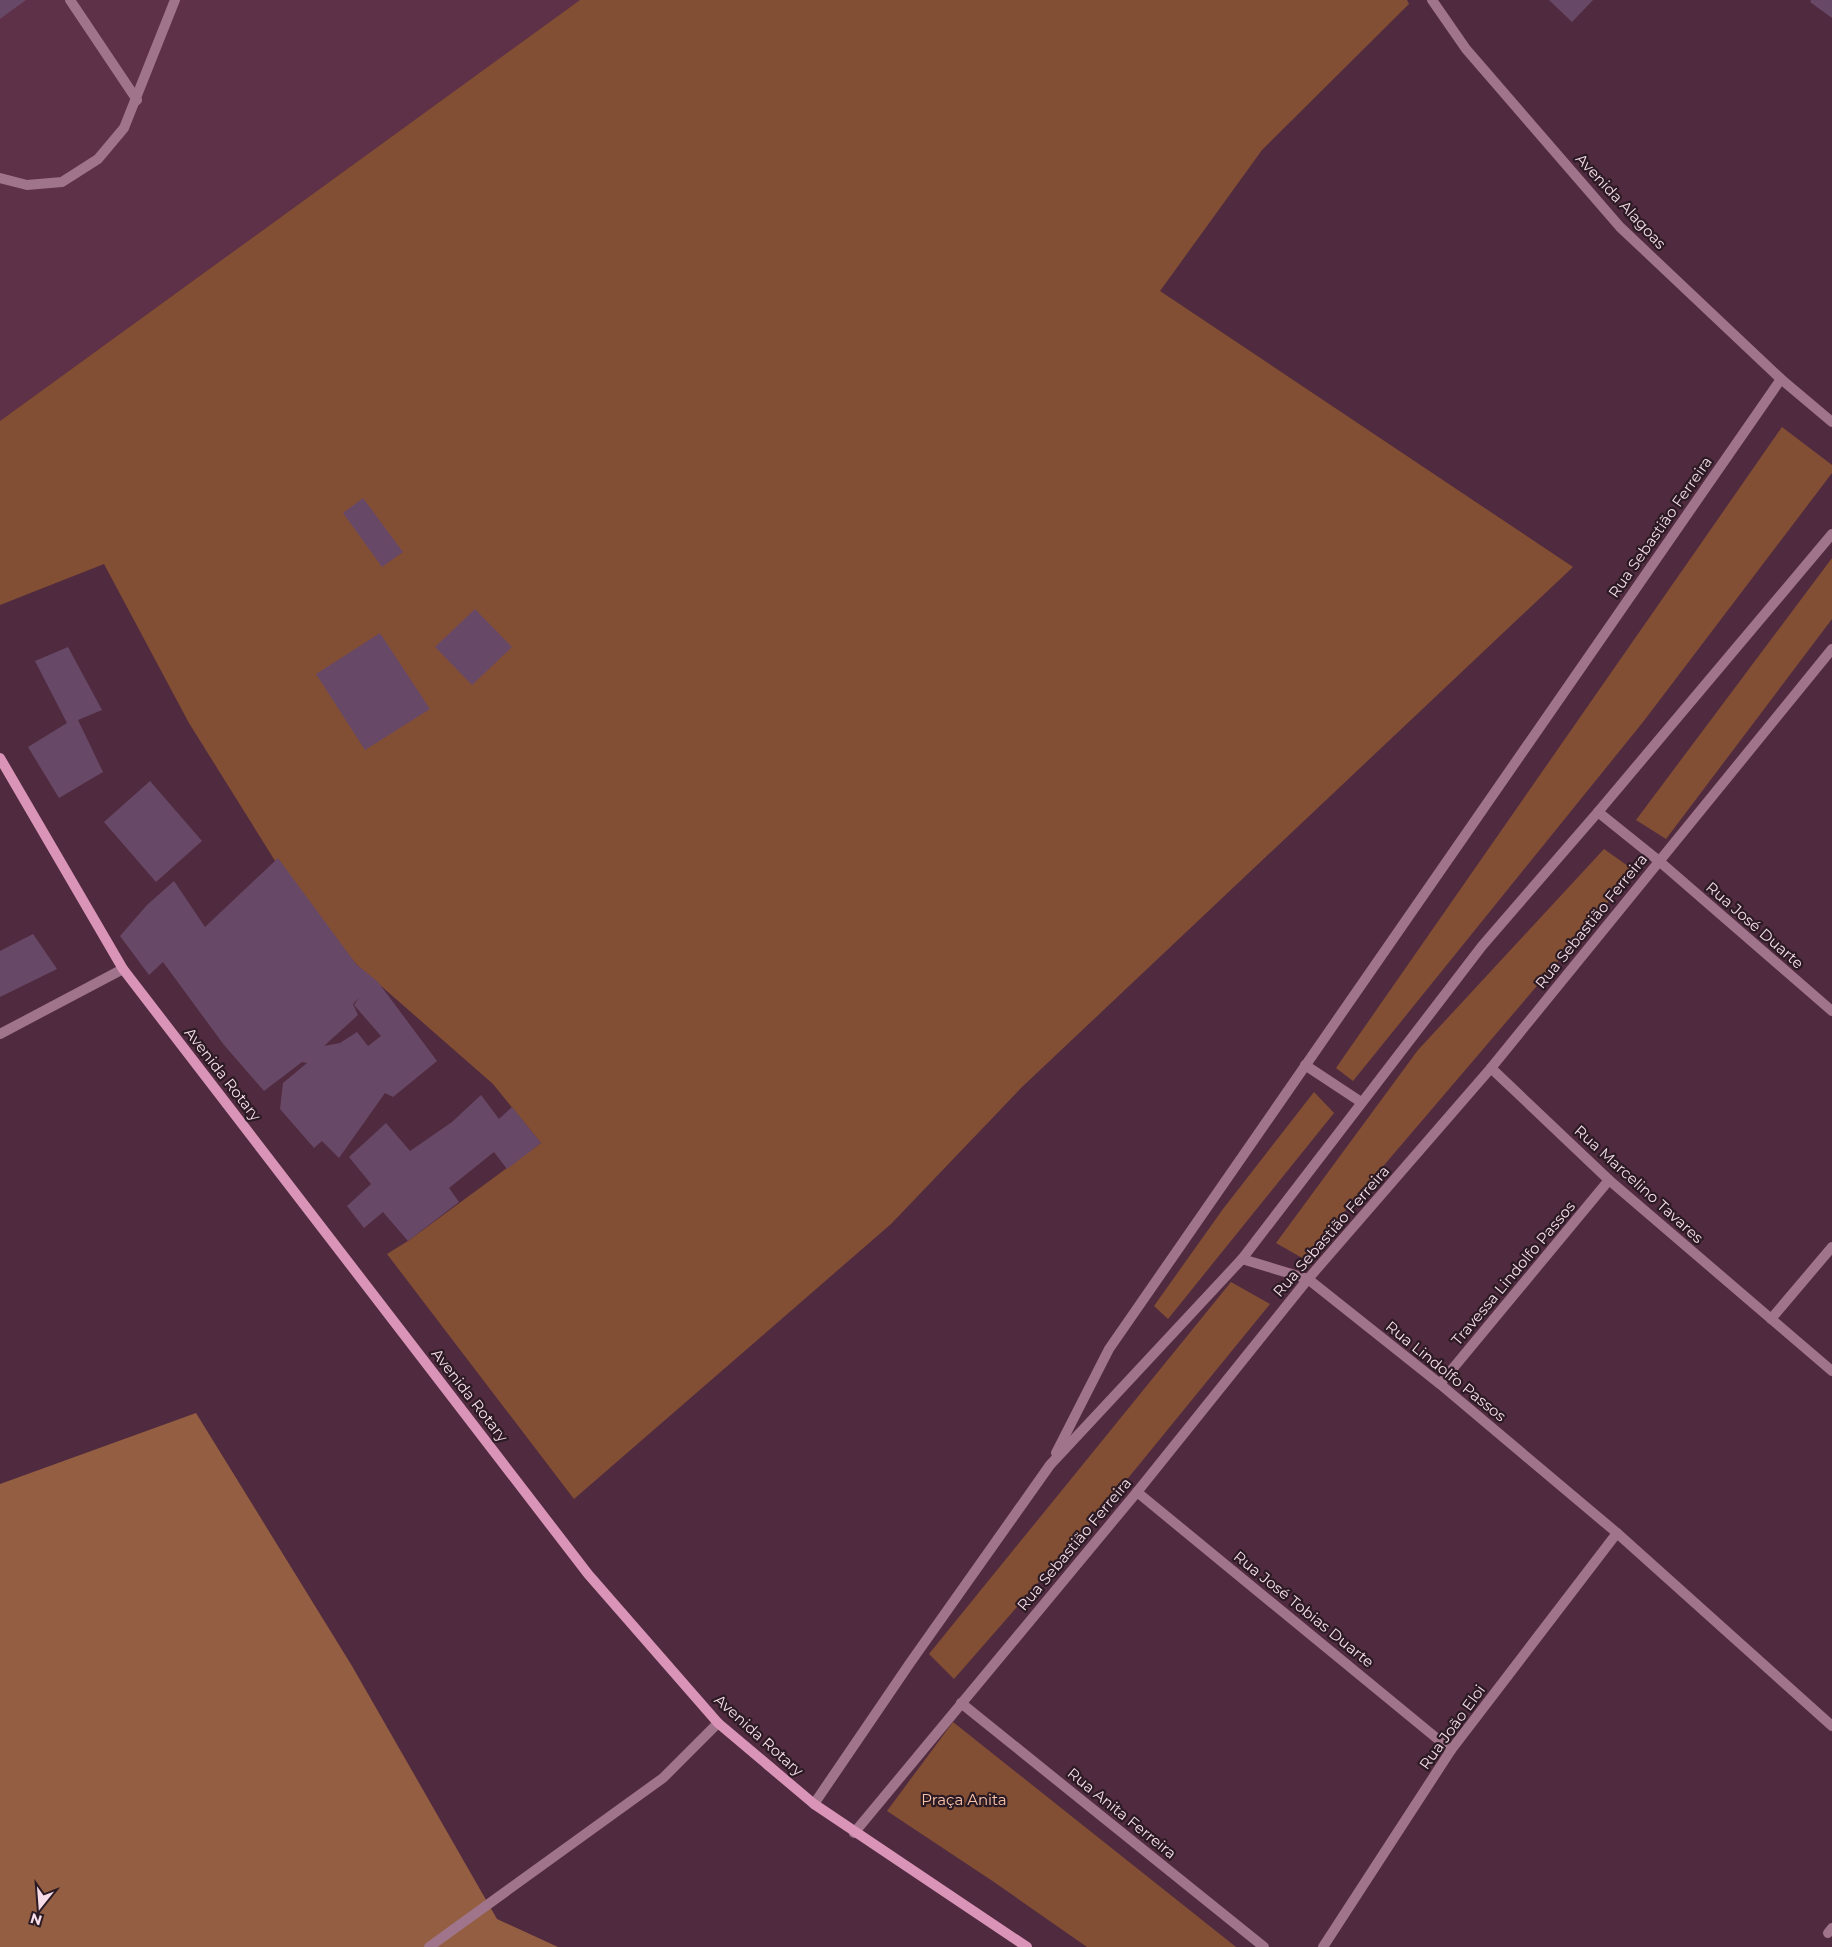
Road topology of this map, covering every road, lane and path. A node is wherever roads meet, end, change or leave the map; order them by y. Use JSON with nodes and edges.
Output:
{"nodes":[{"id":1,"x":70,"y":0,"type":"edge"},
{"id":2,"x":175,"y":0,"type":"edge"},
{"id":3,"x":1432,"y":0,"type":"edge"},
{"id":4,"x":137,"y":100,"type":"junction"},
{"id":5,"x":0,"y":178,"type":"edge"},
{"id":6,"x":1781,"y":379,"type":"junction"},
{"id":7,"x":1832,"y":422,"type":"edge"},
{"id":8,"x":1832,"y":534,"type":"edge"},
{"id":9,"x":1832,"y":650,"type":"edge"},
{"id":10,"x":0,"y":758,"type":"edge"},
{"id":11,"x":1598,"y":812,"type":"junction"},
{"id":12,"x":1659,"y":861,"type":"junction"},
{"id":13,"x":123,"y":969,"type":"junction"},
{"id":14,"x":1832,"y":1011,"type":"edge"},
{"id":15,"x":0,"y":1034,"type":"edge"},
{"id":16,"x":1305,"y":1065,"type":"junction"},
{"id":17,"x":1491,"y":1068,"type":"junction"},
{"id":18,"x":1361,"y":1102,"type":"junction"},
{"id":19,"x":1609,"y":1180,"type":"junction"},
{"id":20,"x":1832,"y":1247,"type":"edge"},
{"id":21,"x":1242,"y":1258,"type":"junction"},
{"id":22,"x":1308,"y":1279,"type":"junction"},
{"id":23,"x":1770,"y":1318,"type":"junction"},
{"id":24,"x":1832,"y":1371,"type":"edge"},
{"id":25,"x":1440,"y":1384,"type":"junction"},
{"id":26,"x":1050,"y":1465,"type":"junction"},
{"id":27,"x":1137,"y":1492,"type":"junction"},
{"id":28,"x":1616,"y":1533,"type":"junction"},
{"id":29,"x":961,"y":1703,"type":"junction"},
{"id":30,"x":718,"y":1723,"type":"junction"},
{"id":31,"x":1832,"y":1726,"type":"edge"},
{"id":32,"x":1451,"y":1750,"type":"junction"},
{"id":33,"x":814,"y":1804,"type":"junction"},
{"id":34,"x":854,"y":1833,"type":"junction"},
{"id":35,"x":429,"y":1947,"type":"edge"},
{"id":36,"x":1027,"y":1947,"type":"edge"},
{"id":37,"x":1264,"y":1947,"type":"edge"},
{"id":38,"x":1323,"y":1947,"type":"edge"}],
"edges":[{"from":1,"to":4,"type":"street"},
{"from":2,"to":4,"type":"street"},
{"from":3,"to":6,"type":"street","name":"Avenida Alagoas"},
{"from":4,"to":5,"type":"street"},
{"from":6,"to":7,"type":"street","name":"Avenida Alagoas"},
{"from":6,"to":16,"type":"street","name":"Rua Sebastião Ferreira"},
{"from":8,"to":11,"type":"street","name":"Rua Sebastião Ferreira"},
{"from":9,"to":12,"type":"street","name":"Rua Sebastião Ferreira"},
{"from":10,"to":13,"type":"main road","name":"Avenida Rotary"},
{"from":11,"to":12,"type":"street","name":"Rua José Duarte"},
{"from":11,"to":18,"type":"street","name":"Rua Sebastião Ferreira"},
{"from":12,"to":14,"type":"street","name":"Rua José Duarte"},
{"from":12,"to":17,"type":"street","name":"Rua Sebastião Ferreira"},
{"from":13,"to":15,"type":"street"},
{"from":13,"to":30,"type":"main road","name":"Avenida Rotary"},
{"from":16,"to":18,"type":"street"},
{"from":16,"to":26,"type":"street","name":"Rua Sebastião Ferreira"},
{"from":17,"to":19,"type":"street","name":"Rua Marcelino Tavares"},
{"from":17,"to":22,"type":"street","name":"Rua Sebastião Ferreira"},
{"from":18,"to":21,"type":"street","name":"Rua Sebastião Ferreira"},
{"from":19,"to":23,"type":"street","name":"Rua Marcelino Tavares"},
{"from":19,"to":25,"type":"street","name":"Travessa Lindolfo Passos"},
{"from":20,"to":23,"type":"street"},
{"from":21,"to":22,"type":"street","name":"Rua Lindolfo Passos"},
{"from":21,"to":26,"type":"street","name":"Rua Sebastião Ferreira"},
{"from":22,"to":25,"type":"street","name":"Rua Lindolfo Passos"},
{"from":22,"to":27,"type":"street","name":"Rua Sebastião Ferreira"},
{"from":23,"to":24,"type":"street","name":"Rua Marcelino Tavares"},
{"from":25,"to":28,"type":"street","name":"Rua Lindolfo Passos"},
{"from":26,"to":33,"type":"street","name":"Rua Sebastião Ferreira"},
{"from":27,"to":29,"type":"street","name":"Rua Sebastião Ferreira"},
{"from":27,"to":32,"type":"street","name":"Rua José Tobias Duarte"},
{"from":28,"to":31,"type":"street","name":"Rua Lindolfo Passos"},
{"from":28,"to":32,"type":"street","name":"Rua João Eloi"},
{"from":29,"to":34,"type":"street","name":"Rua Sebastião Ferreira"},
{"from":29,"to":37,"type":"street","name":"Rua Anita Ferreira"},
{"from":30,"to":33,"type":"main road","name":"Avenida Rotary"},
{"from":30,"to":35,"type":"street"},
{"from":32,"to":38,"type":"street","name":"Rua João Eloi"},
{"from":33,"to":34,"type":"main road","name":"Avenida Rotary"},
{"from":34,"to":36,"type":"main road","name":"Avenida Rotary"}]}
